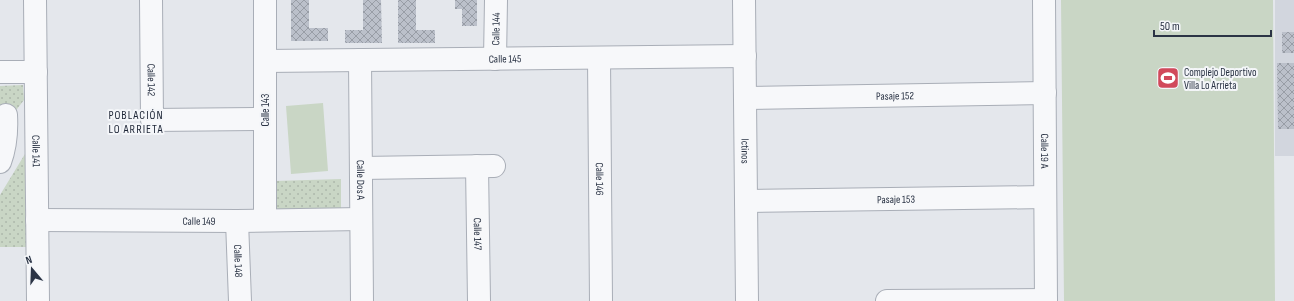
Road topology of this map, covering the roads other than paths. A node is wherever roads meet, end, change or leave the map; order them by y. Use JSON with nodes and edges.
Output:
{"nodes":[{"id":1,"x":35,"y":0,"type":"edge"},
{"id":2,"x":151,"y":0,"type":"edge"},
{"id":3,"x":265,"y":0,"type":"edge"},
{"id":4,"x":496,"y":0,"type":"edge"},
{"id":5,"x":744,"y":0,"type":"edge"},
{"id":6,"x":1044,"y":0,"type":"edge"},
{"id":7,"x":745,"y":56,"type":"junction"},
{"id":8,"x":599,"y":58,"type":"junction"},
{"id":9,"x":495,"y":59,"type":"junction"},
{"id":10,"x":360,"y":60,"type":"junction"},
{"id":11,"x":265,"y":61,"type":"junction"},
{"id":12,"x":0,"y":72,"type":"edge"},
{"id":13,"x":36,"y":72,"type":"junction"},
{"id":14,"x":1045,"y":93,"type":"junction"},
{"id":15,"x":745,"y":98,"type":"junction"},
{"id":16,"x":6,"y":115,"type":"dead end"},
{"id":17,"x":265,"y":119,"type":"junction"},
{"id":18,"x":0,"y":162,"type":"edge"},
{"id":19,"x":361,"y":168,"type":"junction"},
{"id":20,"x":1045,"y":197,"type":"junction"},
{"id":21,"x":746,"y":201,"type":"junction"},
{"id":22,"x":361,"y":219,"type":"junction"},
{"id":23,"x":37,"y":220,"type":"junction"},
{"id":24,"x":265,"y":220,"type":"junction"},
{"id":25,"x":237,"y":221,"type":"junction"},
{"id":26,"x":1046,"y":300,"type":"edge"},
{"id":27,"x":38,"y":301,"type":"edge"},
{"id":28,"x":240,"y":301,"type":"edge"},
{"id":29,"x":362,"y":301,"type":"edge"},
{"id":30,"x":478,"y":301,"type":"edge"},
{"id":31,"x":602,"y":301,"type":"edge"},
{"id":32,"x":747,"y":301,"type":"edge"},
{"id":33,"x":887,"y":301,"type":"edge"}],
"edges":[{"from":1,"to":13,"type":"street","name":"Calle 141"},
{"from":2,"to":17,"type":"street","name":"Calle 142"},
{"from":3,"to":11,"type":"street","name":"Calle 143"},
{"from":4,"to":9,"type":"street","name":"Calle 144"},
{"from":5,"to":7,"type":"street","name":"Ictinos"},
{"from":6,"to":14,"type":"street","name":"Calle 19 A"},
{"from":7,"to":8,"type":"street","name":"Calle 145"},
{"from":7,"to":15,"type":"street","name":"Ictinos"},
{"from":8,"to":9,"type":"street","name":"Calle 145"},
{"from":8,"to":31,"type":"street","name":"Calle 146"},
{"from":9,"to":10,"type":"street","name":"Calle 145"},
{"from":10,"to":11,"type":"street","name":"Calle 145"},
{"from":10,"to":19,"type":"street","name":"Calle Dos A"},
{"from":11,"to":17,"type":"street","name":"Calle 143"},
{"from":12,"to":13,"type":"street"},
{"from":13,"to":23,"type":"street","name":"Calle 141"},
{"from":14,"to":15,"type":"street","name":"Pasaje 152"},
{"from":14,"to":20,"type":"street","name":"Calle 19 A"},
{"from":15,"to":21,"type":"street","name":"Ictinos"},
{"from":16,"to":18,"type":"street"},
{"from":17,"to":24,"type":"street","name":"Calle 143"},
{"from":19,"to":22,"type":"street","name":"Calle Dos A"},
{"from":19,"to":30,"type":"street","name":"Calle 147"},
{"from":20,"to":21,"type":"street","name":"Pasaje 153"},
{"from":20,"to":26,"type":"street","name":"Calle 19 A"},
{"from":21,"to":32,"type":"street","name":"Ictinos"},
{"from":22,"to":24,"type":"street","name":"Calle 149"},
{"from":22,"to":29,"type":"street","name":"Calle Dos A"},
{"from":23,"to":25,"type":"street","name":"Calle 149"},
{"from":23,"to":27,"type":"street","name":"Calle 141"},
{"from":24,"to":25,"type":"street","name":"Calle 149"},
{"from":25,"to":28,"type":"street","name":"Calle 148"},
{"from":26,"to":33,"type":"street"}]}
